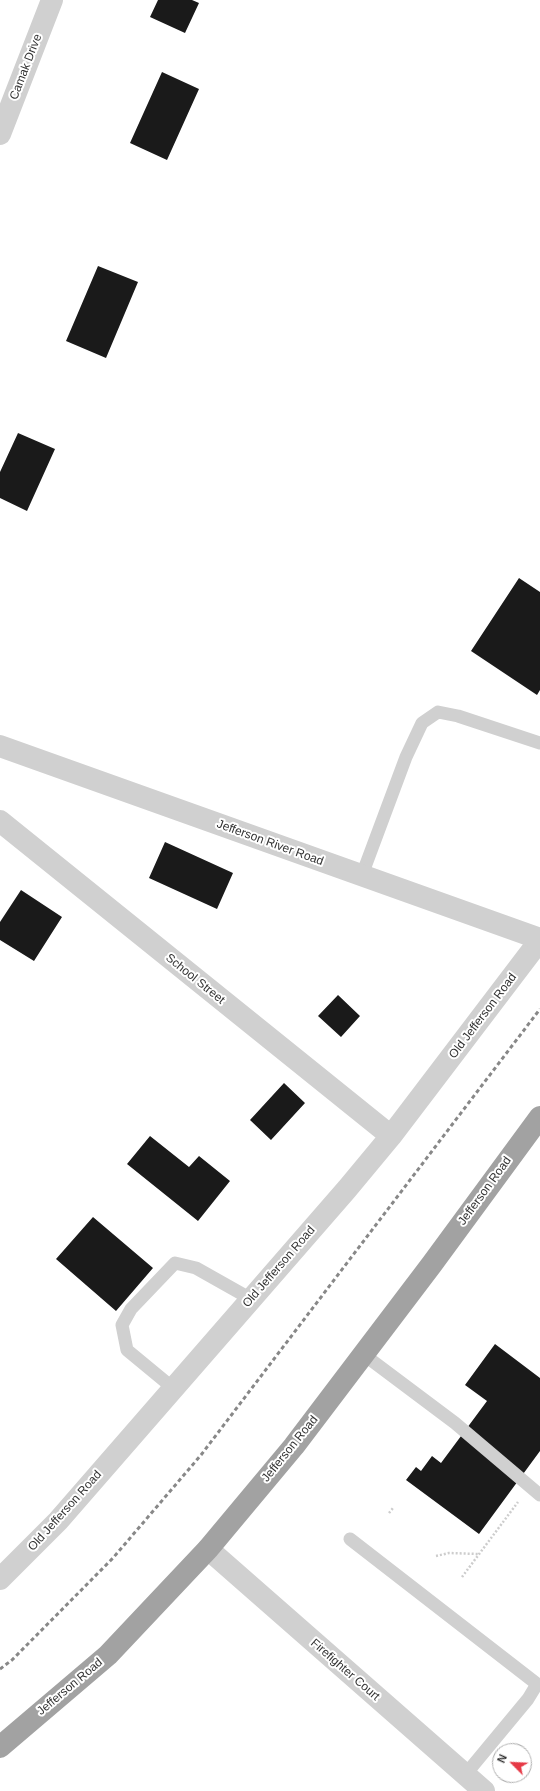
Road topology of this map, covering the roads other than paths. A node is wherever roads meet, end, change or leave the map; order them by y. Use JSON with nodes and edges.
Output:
{"nodes":[{"id":1,"x":52,"y":0,"type":"edge"},
{"id":2,"x":1,"y":130,"type":"edge"},
{"id":3,"x":540,"y":743,"type":"edge"},
{"id":4,"x":0,"y":746,"type":"edge"},
{"id":5,"x":0,"y":821,"type":"edge"},
{"id":6,"x":362,"y":876,"type":"junction"},
{"id":7,"x":540,"y":940,"type":"edge"},
{"id":8,"x":540,"y":1117,"type":"edge"},
{"id":9,"x":391,"y":1136,"type":"junction"},
{"id":10,"x":251,"y":1299,"type":"junction"},
{"id":11,"x":363,"y":1354,"type":"junction"},
{"id":12,"x":173,"y":1388,"type":"junction"},
{"id":13,"x":540,"y":1495,"type":"edge"},
{"id":14,"x":350,"y":1539,"type":"dead end"},
{"id":15,"x":208,"y":1549,"type":"junction"},
{"id":16,"x":0,"y":1579,"type":"edge"},
{"id":17,"x":539,"y":1682,"type":"edge"},
{"id":18,"x":0,"y":1747,"type":"edge"},
{"id":19,"x":465,"y":1775,"type":"junction"},
{"id":20,"x":484,"y":1791,"type":"edge"}],
"edges":[{"from":1,"to":2,"type":"street","name":"Camak Drive"},
{"from":3,"to":6,"type":"lane"},
{"from":4,"to":6,"type":"street","name":"Jefferson River Road"},
{"from":5,"to":9,"type":"street","name":"School Street"},
{"from":6,"to":7,"type":"street","name":"Jefferson River Road"},
{"from":7,"to":9,"type":"street","name":"Old Jefferson Road"},
{"from":8,"to":11,"type":"highway","name":"Jefferson Road"},
{"from":9,"to":10,"type":"street","name":"Old Jefferson Road"},
{"from":10,"to":12,"type":"street","name":"Old Jefferson Road"},
{"from":10,"to":12,"type":"lane"},
{"from":11,"to":13,"type":"lane"},
{"from":11,"to":15,"type":"highway","name":"Jefferson Road"},
{"from":12,"to":16,"type":"street","name":"Old Jefferson Road"},
{"from":14,"to":17,"type":"lane"},
{"from":15,"to":18,"type":"highway","name":"Jefferson Road"},
{"from":15,"to":19,"type":"street","name":"Firefighter Court"},
{"from":17,"to":19,"type":"lane"},
{"from":19,"to":20,"type":"street","name":"Firefighter Court"}]}
